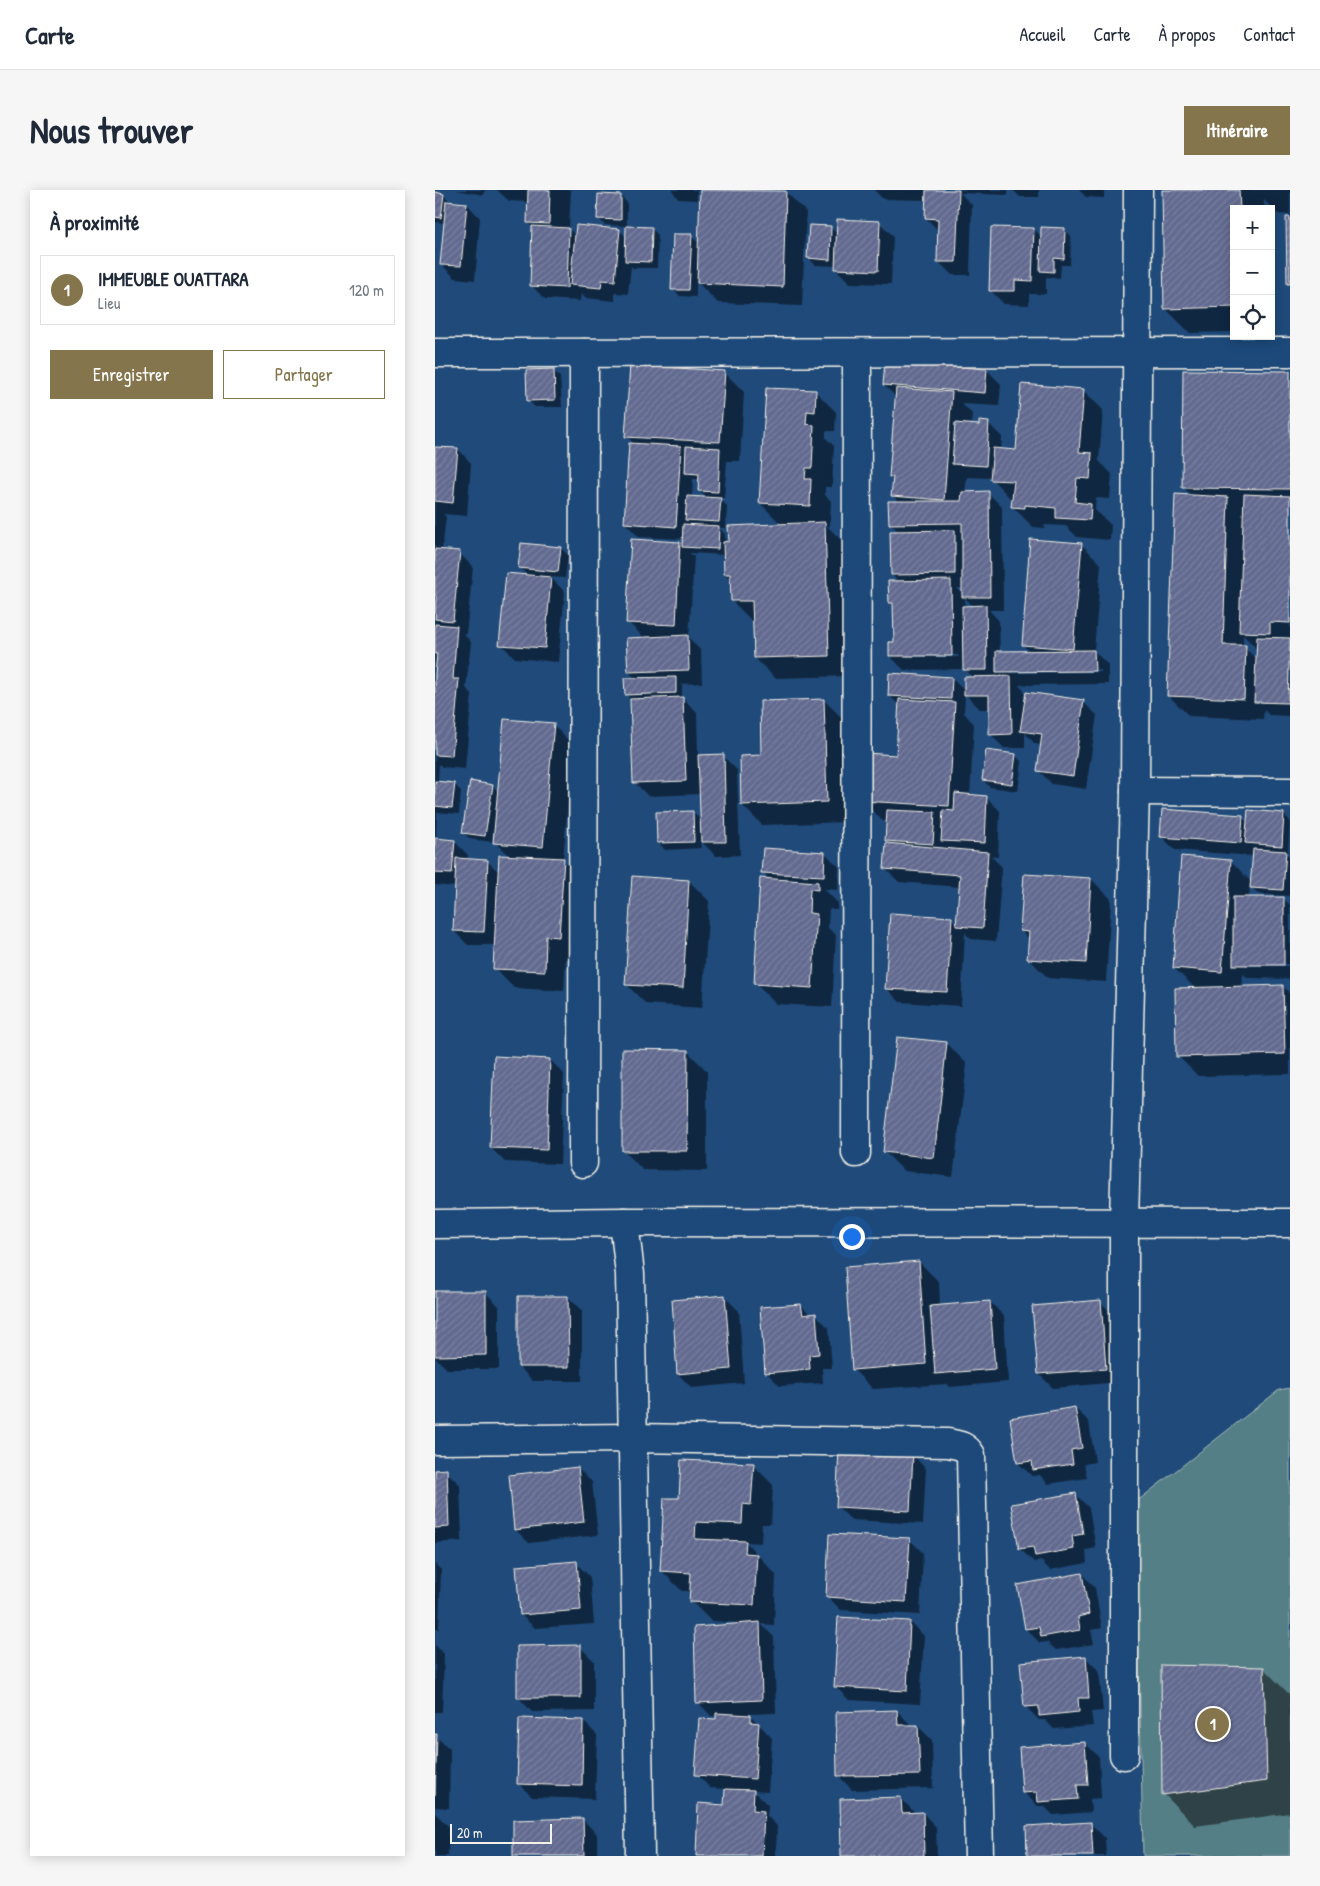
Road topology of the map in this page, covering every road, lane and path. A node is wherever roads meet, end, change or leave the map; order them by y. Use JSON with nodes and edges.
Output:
{"nodes":[{"id":1,"x":1138,"y":190,"type":"edge"},
{"id":2,"x":584,"y":352,"type":"junction"},
{"id":3,"x":857,"y":352,"type":"junction"},
{"id":4,"x":1136,"y":352,"type":"junction"},
{"id":5,"x":1290,"y":352,"type":"edge"},
{"id":6,"x":435,"y":353,"type":"edge"},
{"id":7,"x":1135,"y":791,"type":"junction"},
{"id":8,"x":1290,"y":792,"type":"edge"},
{"id":9,"x":856,"y":1153,"type":"dead end"},
{"id":10,"x":583,"y":1162,"type":"dead end"},
{"id":11,"x":624,"y":1222,"type":"junction"},
{"id":12,"x":1124,"y":1222,"type":"junction"},
{"id":13,"x":1290,"y":1223,"type":"edge"},
{"id":14,"x":435,"y":1224,"type":"edge"},
{"id":15,"x":633,"y":1438,"type":"junction"},
{"id":16,"x":435,"y":1440,"type":"edge"},
{"id":17,"x":1124,"y":1755,"type":"dead end"},
{"id":18,"x":640,"y":1856,"type":"edge"},
{"id":19,"x":979,"y":1856,"type":"edge"}],
"edges":[{"from":1,"to":4,"type":"street"},
{"from":2,"to":3,"type":"street"},
{"from":2,"to":6,"type":"street"},
{"from":2,"to":10,"type":"street"},
{"from":3,"to":4,"type":"street"},
{"from":3,"to":9,"type":"street"},
{"from":4,"to":5,"type":"street"},
{"from":4,"to":7,"type":"street"},
{"from":7,"to":8,"type":"street"},
{"from":7,"to":12,"type":"street"},
{"from":11,"to":12,"type":"street"},
{"from":11,"to":14,"type":"street"},
{"from":11,"to":15,"type":"street"},
{"from":12,"to":13,"type":"street"},
{"from":12,"to":17,"type":"street"},
{"from":15,"to":16,"type":"street"},
{"from":15,"to":18,"type":"street"},
{"from":15,"to":19,"type":"street"}]}
